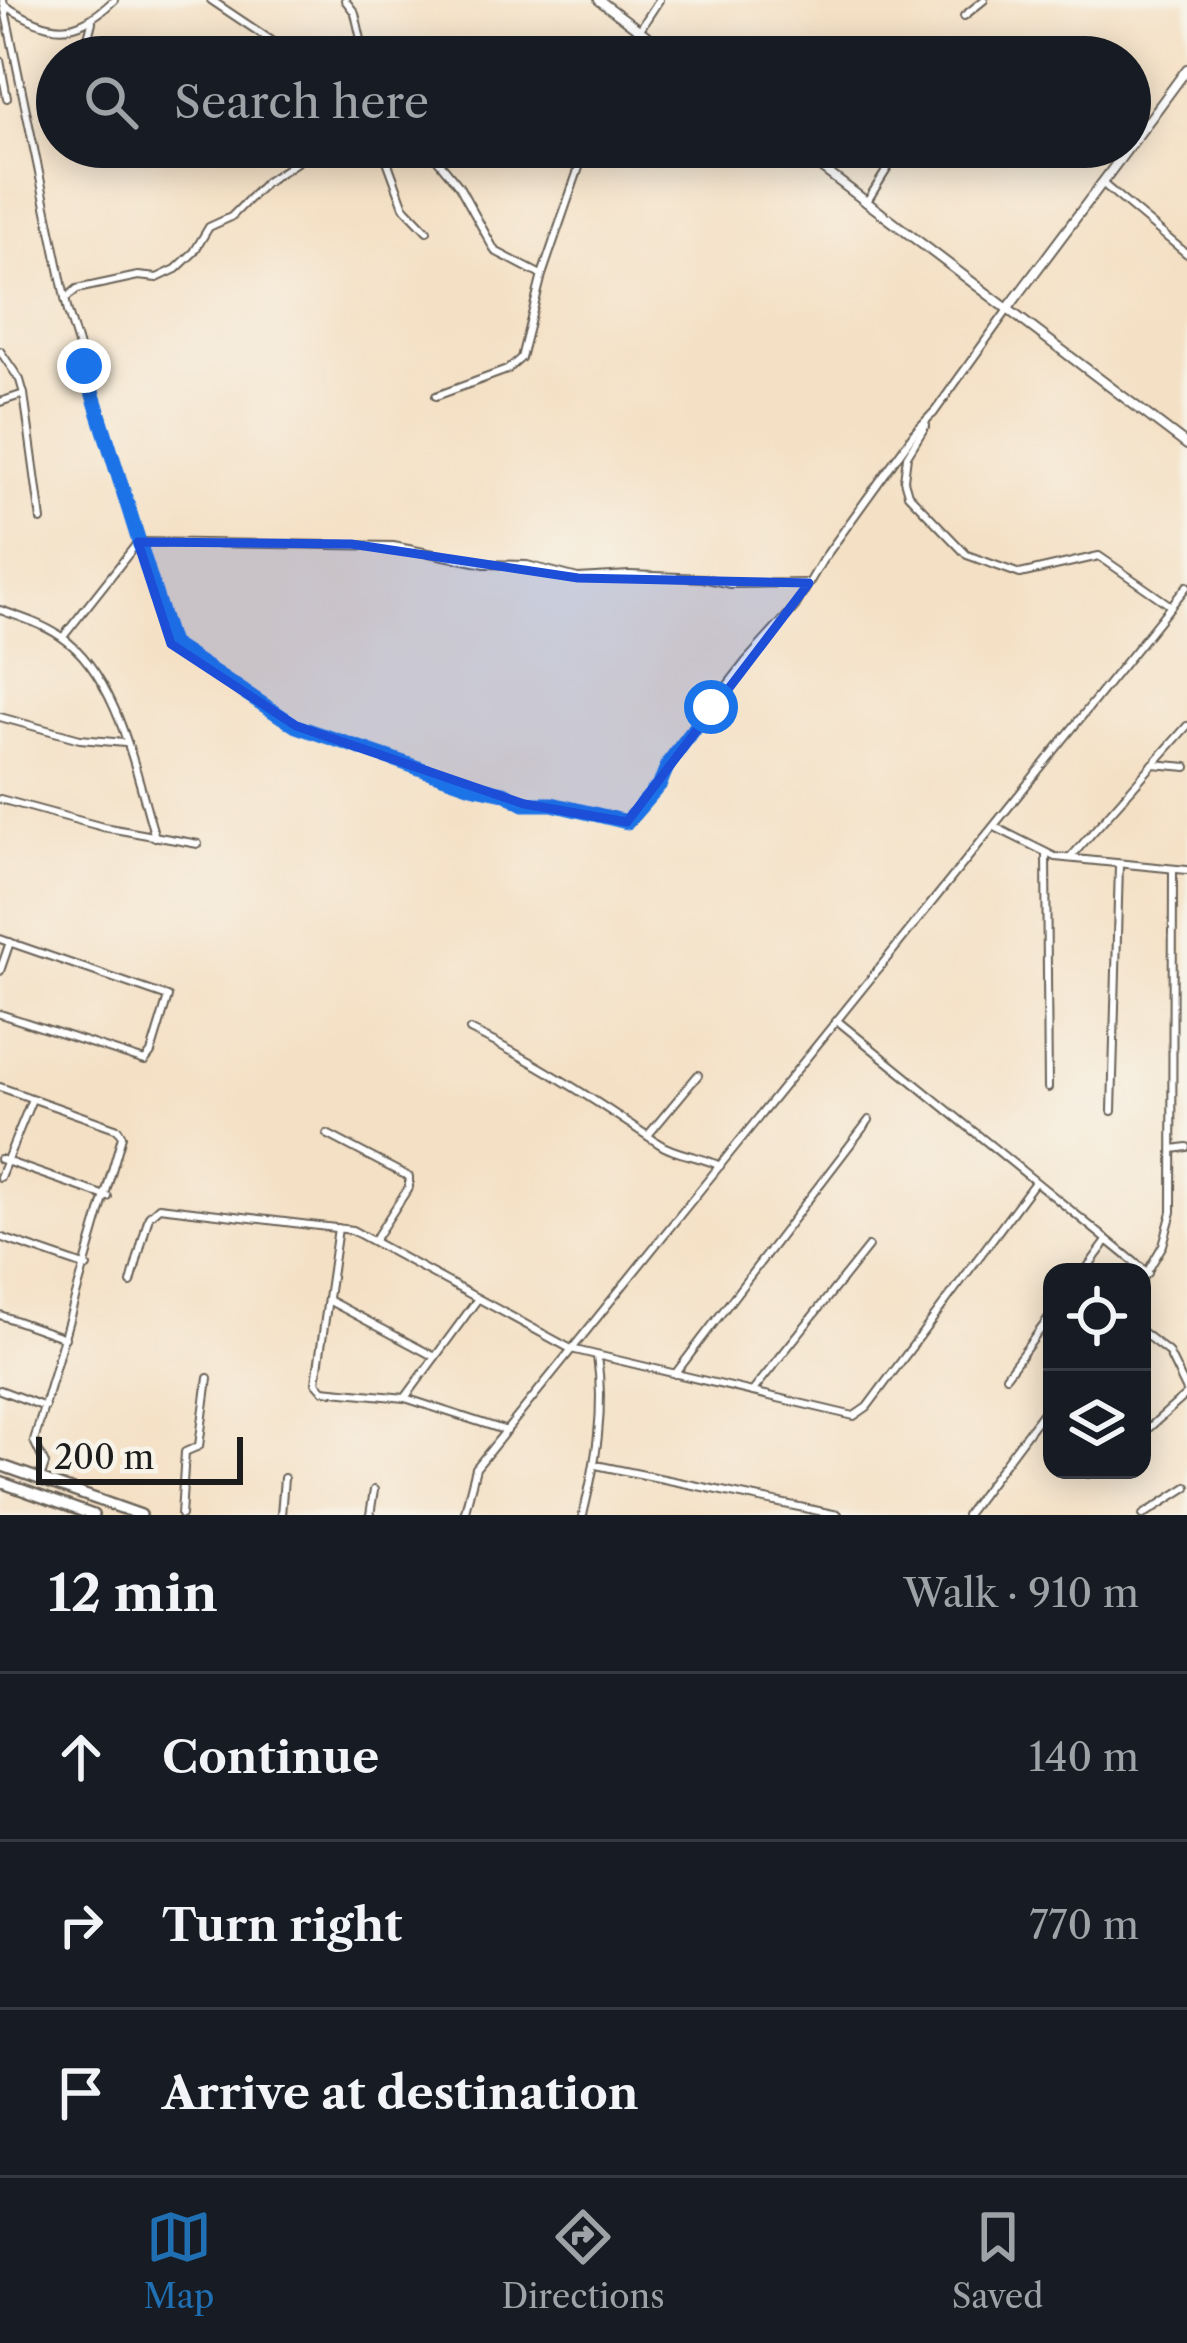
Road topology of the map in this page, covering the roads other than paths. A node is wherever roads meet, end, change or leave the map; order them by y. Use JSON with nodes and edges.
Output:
{"nodes":[{"id":1,"x":115,"y":0,"type":"edge"},
{"id":2,"x":211,"y":0,"type":"edge"},
{"id":3,"x":345,"y":0,"type":"edge"},
{"id":4,"x":599,"y":0,"type":"edge"},
{"id":5,"x":659,"y":0,"type":"edge"},
{"id":6,"x":984,"y":0,"type":"edge"},
{"id":7,"x":4,"y":3,"type":"edge"},
{"id":8,"x":964,"y":16,"type":"dead end"},
{"id":9,"x":92,"y":22,"type":"junction"},
{"id":10,"x":639,"y":29,"type":"junction"},
{"id":11,"x":88,"y":36,"type":"edge"},
{"id":12,"x":265,"y":36,"type":"edge"},
{"id":13,"x":360,"y":36,"type":"edge"},
{"id":14,"x":635,"y":36,"type":"edge"},
{"id":15,"x":648,"y":36,"type":"edge"},
{"id":16,"x":0,"y":60,"type":"edge"},
{"id":17,"x":1187,"y":69,"type":"edge"},
{"id":18,"x":7,"y":98,"type":"dead end"},
{"id":19,"x":1151,"y":118,"type":"edge"},
{"id":20,"x":288,"y":168,"type":"edge"},
{"id":21,"x":390,"y":168,"type":"edge"},
{"id":22,"x":444,"y":168,"type":"edge"},
{"id":23,"x":579,"y":168,"type":"edge"},
{"id":24,"x":821,"y":168,"type":"edge"},
{"id":25,"x":888,"y":168,"type":"edge"},
{"id":26,"x":1114,"y":168,"type":"edge"},
{"id":27,"x":1102,"y":184,"type":"junction"},
{"id":28,"x":866,"y":203,"type":"junction"},
{"id":29,"x":427,"y":231,"type":"dead end"},
{"id":30,"x":1187,"y":254,"type":"edge"},
{"id":31,"x":542,"y":275,"type":"junction"},
{"id":32,"x":65,"y":298,"type":"junction"},
{"id":33,"x":1010,"y":307,"type":"junction"},
{"id":34,"x":0,"y":351,"type":"edge"},
{"id":35,"x":24,"y":394,"type":"junction"},
{"id":36,"x":436,"y":396,"type":"dead end"},
{"id":37,"x":0,"y":402,"type":"edge"},
{"id":38,"x":934,"y":412,"type":"junction"},
{"id":39,"x":1187,"y":445,"type":"edge"},
{"id":40,"x":41,"y":520,"type":"dead end"},
{"id":41,"x":138,"y":542,"type":"junction"},
{"id":42,"x":808,"y":583,"type":"junction"},
{"id":43,"x":1187,"y":586,"type":"edge"},
{"id":44,"x":1171,"y":606,"type":"junction"},
{"id":45,"x":0,"y":610,"type":"edge"},
{"id":46,"x":63,"y":637,"type":"junction"},
{"id":47,"x":0,"y":717,"type":"edge"},
{"id":48,"x":1187,"y":726,"type":"edge"},
{"id":49,"x":126,"y":743,"type":"junction"},
{"id":50,"x":1154,"y":764,"type":"junction"},
{"id":51,"x":1187,"y":767,"type":"edge"},
{"id":52,"x":0,"y":799,"type":"edge"},
{"id":53,"x":994,"y":827,"type":"junction"},
{"id":54,"x":155,"y":837,"type":"junction"},
{"id":55,"x":198,"y":844,"type":"dead end"},
{"id":56,"x":1046,"y":855,"type":"junction"},
{"id":57,"x":1069,"y":859,"type":"junction"},
{"id":58,"x":1119,"y":866,"type":"junction"},
{"id":59,"x":1173,"y":869,"type":"junction"},
{"id":60,"x":1187,"y":870,"type":"edge"},
{"id":61,"x":0,"y":939,"type":"edge"},
{"id":62,"x":10,"y":942,"type":"junction"},
{"id":63,"x":0,"y":970,"type":"edge"},
{"id":64,"x":0,"y":1014,"type":"edge"},
{"id":65,"x":839,"y":1022,"type":"junction"},
{"id":66,"x":470,"y":1030,"type":"dead end"},
{"id":67,"x":698,"y":1075,"type":"dead end"},
{"id":68,"x":0,"y":1088,"type":"edge"},
{"id":69,"x":1048,"y":1088,"type":"dead end"},
{"id":70,"x":32,"y":1099,"type":"junction"},
{"id":71,"x":1112,"y":1112,"type":"dead end"},
{"id":72,"x":869,"y":1120,"type":"dead end"},
{"id":73,"x":326,"y":1134,"type":"dead end"},
{"id":74,"x":649,"y":1134,"type":"junction"},
{"id":75,"x":1187,"y":1147,"type":"edge"},
{"id":76,"x":1173,"y":1149,"type":"junction"},
{"id":77,"x":3,"y":1160,"type":"edge"},
{"id":78,"x":720,"y":1166,"type":"junction"},
{"id":79,"x":0,"y":1177,"type":"edge"},
{"id":80,"x":1035,"y":1182,"type":"junction"},
{"id":81,"x":107,"y":1197,"type":"junction"},
{"id":82,"x":338,"y":1228,"type":"junction"},
{"id":83,"x":0,"y":1237,"type":"edge"},
{"id":84,"x":375,"y":1240,"type":"junction"},
{"id":85,"x":1107,"y":1241,"type":"junction"},
{"id":86,"x":868,"y":1247,"type":"dead end"},
{"id":87,"x":1091,"y":1263,"type":"edge"},
{"id":88,"x":1130,"y":1263,"type":"edge"},
{"id":89,"x":1151,"y":1266,"type":"edge"},
{"id":90,"x":87,"y":1267,"type":"junction"},
{"id":91,"x":131,"y":1282,"type":"dead end"},
{"id":92,"x":328,"y":1300,"type":"junction"},
{"id":93,"x":477,"y":1300,"type":"junction"},
{"id":94,"x":0,"y":1315,"type":"edge"},
{"id":95,"x":1043,"y":1326,"type":"edge"},
{"id":96,"x":65,"y":1338,"type":"junction"},
{"id":97,"x":1151,"y":1339,"type":"edge"},
{"id":98,"x":571,"y":1348,"type":"junction"},
{"id":99,"x":597,"y":1356,"type":"junction"},
{"id":100,"x":435,"y":1358,"type":"junction"},
{"id":101,"x":675,"y":1374,"type":"junction"},
{"id":102,"x":1006,"y":1376,"type":"dead end"},
{"id":103,"x":208,"y":1378,"type":"dead end"},
{"id":104,"x":0,"y":1390,"type":"edge"},
{"id":105,"x":752,"y":1392,"type":"junction"},
{"id":106,"x":1187,"y":1392,"type":"edge"},
{"id":107,"x":404,"y":1398,"type":"junction"},
{"id":108,"x":45,"y":1407,"type":"junction"},
{"id":109,"x":1043,"y":1412,"type":"edge"},
{"id":110,"x":1151,"y":1426,"type":"edge"},
{"id":111,"x":507,"y":1431,"type":"junction"},
{"id":112,"x":0,"y":1465,"type":"edge"},
{"id":113,"x":596,"y":1465,"type":"junction"},
{"id":114,"x":284,"y":1478,"type":"dead end"},
{"id":115,"x":40,"y":1479,"type":"junction"},
{"id":116,"x":0,"y":1482,"type":"edge"},
{"id":117,"x":1187,"y":1487,"type":"edge"},
{"id":118,"x":374,"y":1490,"type":"dead end"},
{"id":119,"x":93,"y":1515,"type":"edge"},
{"id":120,"x":141,"y":1515,"type":"edge"},
{"id":121,"x":181,"y":1515,"type":"edge"},
{"id":122,"x":281,"y":1515,"type":"edge"},
{"id":123,"x":370,"y":1515,"type":"edge"},
{"id":124,"x":464,"y":1515,"type":"edge"},
{"id":125,"x":584,"y":1515,"type":"edge"},
{"id":126,"x":838,"y":1515,"type":"edge"},
{"id":127,"x":966,"y":1515,"type":"edge"},
{"id":128,"x":1143,"y":1515,"type":"edge"}],
"edges":[{"from":1,"to":9,"type":"street"},
{"from":2,"to":12,"type":"street"},
{"from":3,"to":13,"type":"street"},
{"from":4,"to":10,"type":"street"},
{"from":5,"to":10,"type":"street"},
{"from":6,"to":8,"type":"street"},
{"from":7,"to":9,"type":"street"},
{"from":7,"to":32,"type":"street"},
{"from":9,"to":11,"type":"street"},
{"from":10,"to":14,"type":"street"},
{"from":10,"to":15,"type":"street"},
{"from":16,"to":18,"type":"street"},
{"from":17,"to":19,"type":"street"},
{"from":20,"to":32,"type":"street"},
{"from":21,"to":29,"type":"street"},
{"from":22,"to":31,"type":"street"},
{"from":23,"to":31,"type":"street"},
{"from":24,"to":28,"type":"street"},
{"from":25,"to":28,"type":"street"},
{"from":26,"to":27,"type":"street"},
{"from":27,"to":30,"type":"street"},
{"from":27,"to":33,"type":"street"},
{"from":28,"to":33,"type":"street"},
{"from":31,"to":36,"type":"street"},
{"from":32,"to":41,"type":"street"},
{"from":33,"to":38,"type":"street"},
{"from":33,"to":39,"type":"street"},
{"from":34,"to":35,"type":"street"},
{"from":35,"to":37,"type":"street"},
{"from":35,"to":40,"type":"street"},
{"from":38,"to":42,"type":"street"},
{"from":38,"to":44,"type":"street"},
{"from":41,"to":42,"type":"street"},
{"from":41,"to":42,"type":"street"},
{"from":41,"to":46,"type":"street"},
{"from":43,"to":44,"type":"street"},
{"from":44,"to":53,"type":"street"},
{"from":45,"to":46,"type":"street"},
{"from":46,"to":49,"type":"street"},
{"from":47,"to":49,"type":"street"},
{"from":48,"to":50,"type":"street"},
{"from":49,"to":54,"type":"street"},
{"from":50,"to":51,"type":"street"},
{"from":50,"to":57,"type":"street"},
{"from":52,"to":54,"type":"street"},
{"from":53,"to":56,"type":"street"},
{"from":53,"to":65,"type":"street"},
{"from":54,"to":55,"type":"street"},
{"from":56,"to":57,"type":"street"},
{"from":56,"to":69,"type":"street"},
{"from":57,"to":58,"type":"street"},
{"from":58,"to":59,"type":"street"},
{"from":58,"to":71,"type":"street"},
{"from":59,"to":60,"type":"street"},
{"from":59,"to":76,"type":"street"},
{"from":61,"to":62,"type":"street"},
{"from":62,"to":63,"type":"street"},
{"from":62,"to":64,"type":"street"},
{"from":65,"to":78,"type":"street"},
{"from":65,"to":80,"type":"street"},
{"from":66,"to":74,"type":"street"},
{"from":67,"to":74,"type":"street"},
{"from":68,"to":70,"type":"street"},
{"from":70,"to":77,"type":"street"},
{"from":70,"to":81,"type":"street"},
{"from":72,"to":101,"type":"street"},
{"from":73,"to":84,"type":"street"},
{"from":74,"to":78,"type":"street"},
{"from":75,"to":76,"type":"street"},
{"from":76,"to":89,"type":"street"},
{"from":77,"to":79,"type":"street"},
{"from":77,"to":81,"type":"street"},
{"from":78,"to":98,"type":"street"},
{"from":80,"to":85,"type":"street"},
{"from":80,"to":105,"type":"street"},
{"from":81,"to":90,"type":"street"},
{"from":82,"to":84,"type":"street"},
{"from":82,"to":91,"type":"street"},
{"from":82,"to":92,"type":"street"},
{"from":83,"to":90,"type":"street"},
{"from":84,"to":93,"type":"street"},
{"from":85,"to":87,"type":"street"},
{"from":85,"to":88,"type":"street"},
{"from":86,"to":105,"type":"street"},
{"from":90,"to":96,"type":"street"},
{"from":92,"to":100,"type":"street"},
{"from":92,"to":107,"type":"street"},
{"from":93,"to":98,"type":"street"},
{"from":93,"to":100,"type":"street"},
{"from":94,"to":96,"type":"street"},
{"from":95,"to":102,"type":"street"},
{"from":96,"to":108,"type":"street"},
{"from":97,"to":106,"type":"street"},
{"from":98,"to":99,"type":"street"},
{"from":98,"to":111,"type":"street"},
{"from":99,"to":101,"type":"street"},
{"from":99,"to":113,"type":"street"},
{"from":100,"to":107,"type":"street"},
{"from":101,"to":105,"type":"street"},
{"from":103,"to":121,"type":"street"},
{"from":104,"to":108,"type":"street"},
{"from":106,"to":110,"type":"street"},
{"from":107,"to":111,"type":"street"},
{"from":108,"to":115,"type":"street"},
{"from":109,"to":127,"type":"street"},
{"from":111,"to":124,"type":"street"},
{"from":112,"to":115,"type":"main road"},
{"from":113,"to":125,"type":"street"},
{"from":113,"to":126,"type":"street"},
{"from":114,"to":122,"type":"street"},
{"from":115,"to":120,"type":"main road"},
{"from":116,"to":119,"type":"main road"},
{"from":117,"to":128,"type":"street"},
{"from":118,"to":123,"type":"street"}]}
